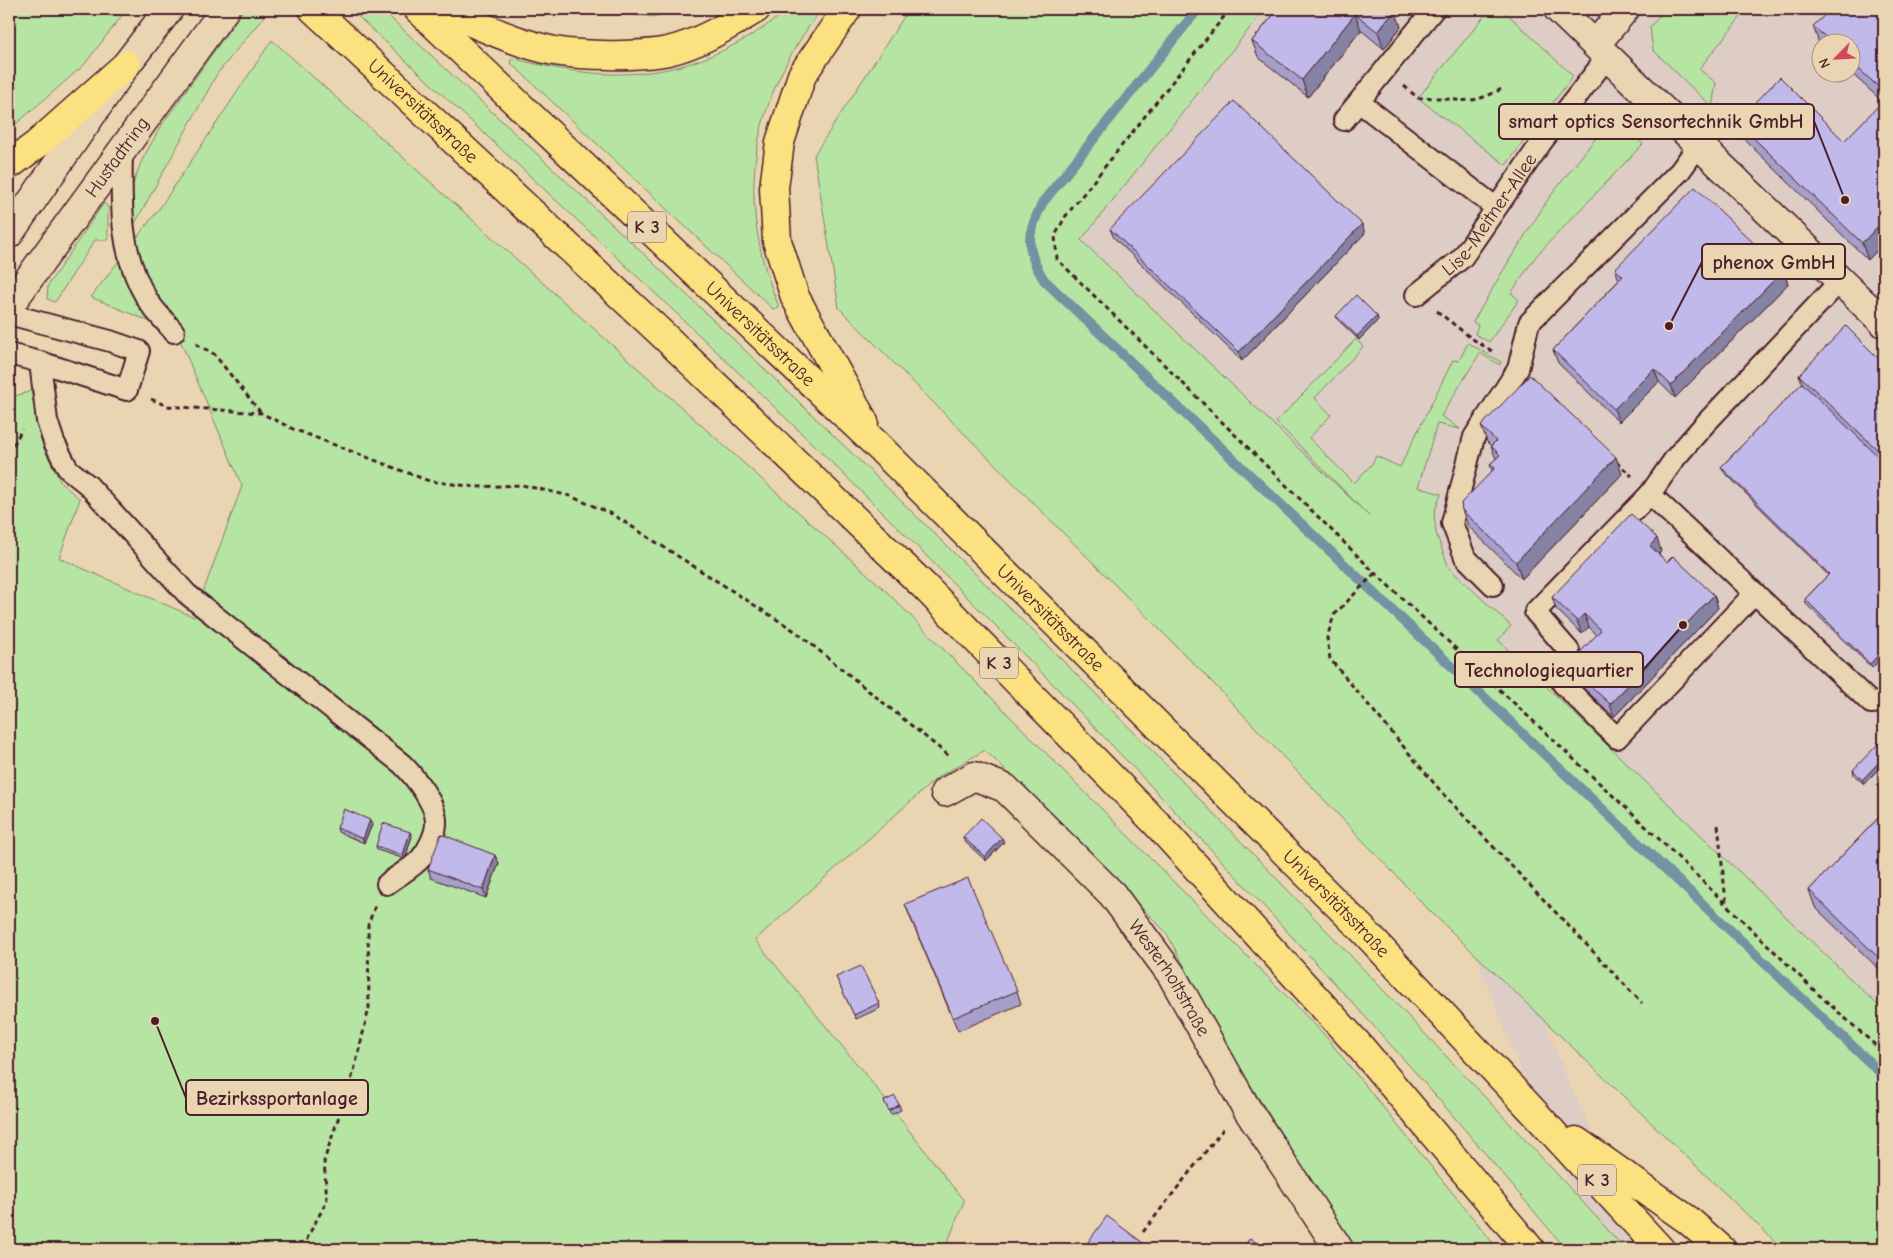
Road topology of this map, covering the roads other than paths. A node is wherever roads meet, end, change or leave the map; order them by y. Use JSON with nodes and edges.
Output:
{"nodes":[{"id":1,"x":168,"y":9,"type":"edge"},
{"id":2,"x":225,"y":9,"type":"edge"},
{"id":3,"x":418,"y":9,"type":"edge"},
{"id":4,"x":440,"y":9,"type":"edge"},
{"id":5,"x":756,"y":9,"type":"edge"},
{"id":6,"x":847,"y":9,"type":"edge"},
{"id":7,"x":1434,"y":9,"type":"edge"},
{"id":8,"x":1558,"y":9,"type":"edge"},
{"id":9,"x":1625,"y":9,"type":"edge"},
{"id":10,"x":321,"y":16,"type":"edge"},
{"id":11,"x":1602,"y":50,"type":"junction"},
{"id":12,"x":126,"y":65,"type":"junction"},
{"id":13,"x":1359,"y":102,"type":"junction"},
{"id":14,"x":1344,"y":120,"type":"dead end"},
{"id":15,"x":1700,"y":143,"type":"junction"},
{"id":16,"x":122,"y":150,"type":"junction"},
{"id":17,"x":9,"y":165,"type":"edge"},
{"id":18,"x":1495,"y":207,"type":"junction"},
{"id":19,"x":9,"y":234,"type":"edge"},
{"id":20,"x":1841,"y":280,"type":"junction"},
{"id":21,"x":1416,"y":295,"type":"road end"},
{"id":22,"x":9,"y":306,"type":"edge"},
{"id":23,"x":9,"y":314,"type":"edge"},
{"id":24,"x":1884,"y":323,"type":"edge"},
{"id":25,"x":174,"y":332,"type":"road end"},
{"id":26,"x":9,"y":354,"type":"edge"},
{"id":27,"x":40,"y":362,"type":"junction"},
{"id":28,"x":877,"y":445,"type":"junction"},
{"id":29,"x":1650,"y":494,"type":"junction"},
{"id":30,"x":1493,"y":585,"type":"dead end"},
{"id":31,"x":1756,"y":593,"type":"junction"},
{"id":32,"x":1884,"y":702,"type":"edge"},
{"id":33,"x":945,"y":792,"type":"dead end"},
{"id":34,"x":387,"y":884,"type":"road end"},
{"id":35,"x":1533,"y":1111,"type":"junction"},
{"id":36,"x":1339,"y":1249,"type":"edge"},
{"id":37,"x":1530,"y":1249,"type":"edge"},
{"id":38,"x":1660,"y":1249,"type":"edge"},
{"id":39,"x":1721,"y":1249,"type":"edge"}],
"edges":[{"from":1,"to":12,"type":"street"},
{"from":2,"to":16,"type":"street","name":"Hustadtring"},
{"from":3,"to":28,"type":"highway","name":"Universitätsstraße","number":"K 3"},
{"from":4,"to":5,"type":"highway"},
{"from":6,"to":28,"type":"highway"},
{"from":7,"to":13,"type":"lane"},
{"from":8,"to":11,"type":"street"},
{"from":9,"to":11,"type":"street","name":"Lise-Meitner-Allee"},
{"from":10,"to":37,"type":"highway","name":"Universitätsstraße","number":"K 3"},
{"from":11,"to":15,"type":"street"},
{"from":11,"to":18,"type":"lane","name":"Lise-Meitner-Allee"},
{"from":12,"to":17,"type":"highway"},
{"from":12,"to":19,"type":"street"},
{"from":13,"to":14,"type":"lane"},
{"from":13,"to":18,"type":"lane"},
{"from":15,"to":20,"type":"street"},
{"from":15,"to":30,"type":"lane"},
{"from":16,"to":22,"type":"street","name":"Hustadtring"},
{"from":16,"to":25,"type":"lane"},
{"from":18,"to":21,"type":"lane","name":"Lise-Meitner-Allee"},
{"from":20,"to":24,"type":"street"},
{"from":20,"to":29,"type":"lane"},
{"from":23,"to":27,"type":"lane"},
{"from":26,"to":27,"type":"lane"},
{"from":27,"to":34,"type":"lane"},
{"from":28,"to":35,"type":"highway","name":"Universitätsstraße","number":"K 3"},
{"from":29,"to":31,"type":"lane"},
{"from":29,"to":31,"type":"lane"},
{"from":31,"to":32,"type":"lane"},
{"from":33,"to":36,"type":"street","name":"Westerholtstraße"},
{"from":35,"to":38,"type":"highway","name":"Universitätsstraße","number":"K 3"},
{"from":35,"to":39,"type":"highway"}]}
